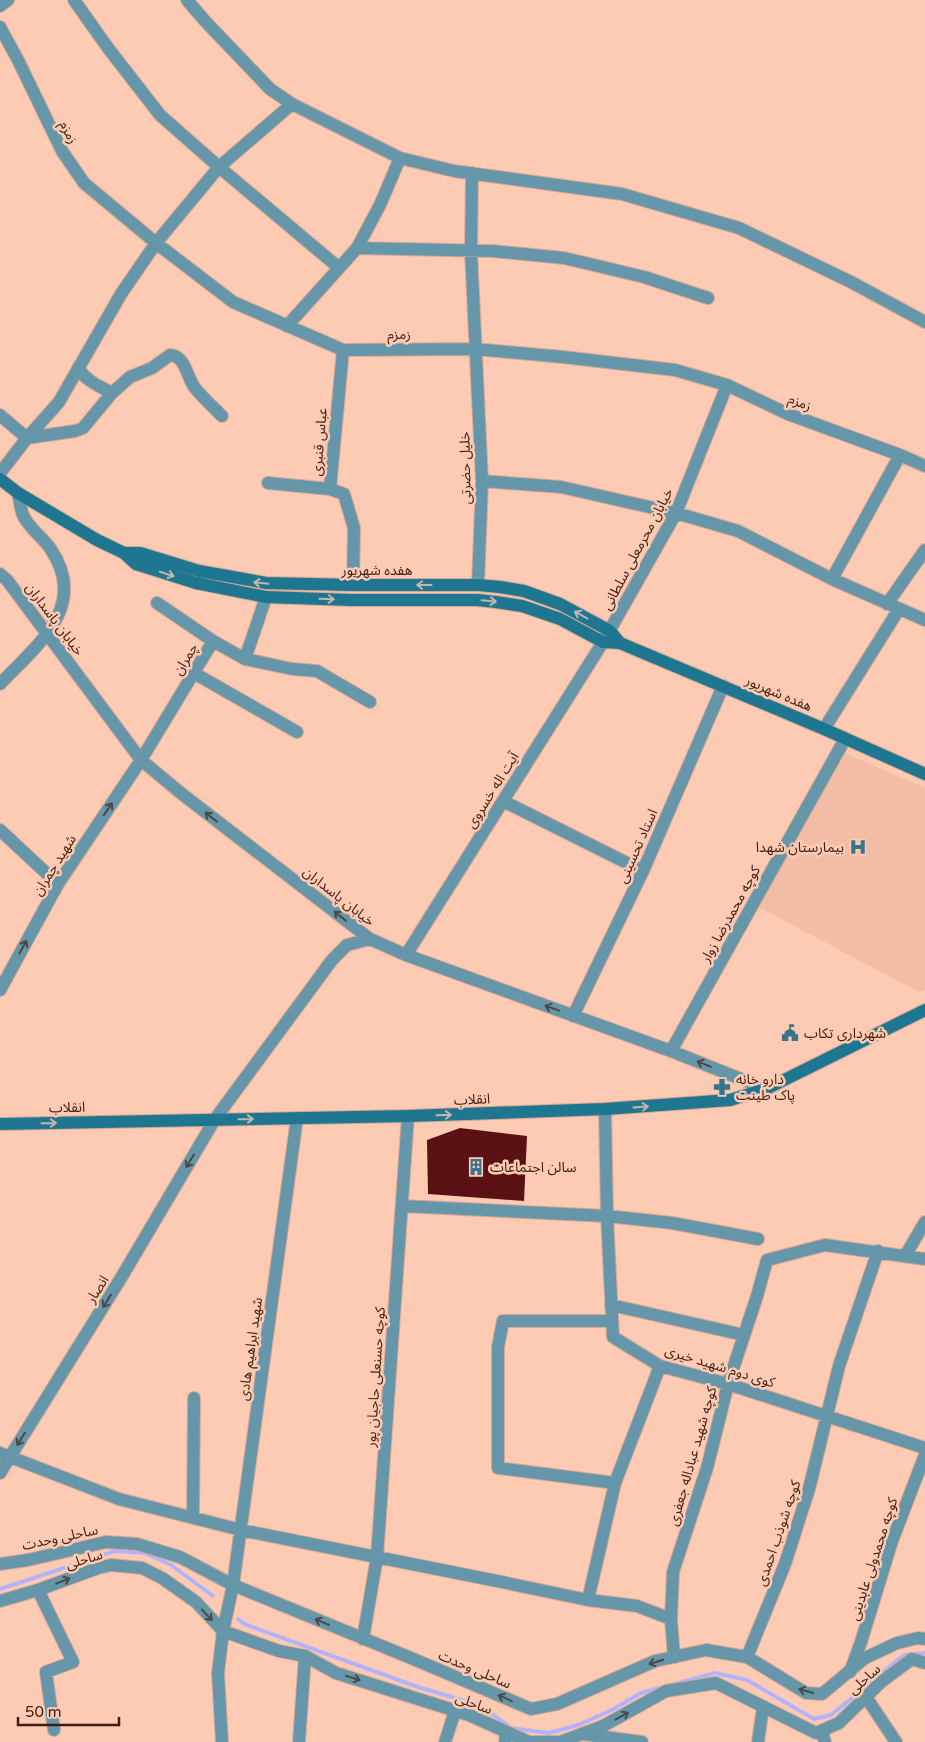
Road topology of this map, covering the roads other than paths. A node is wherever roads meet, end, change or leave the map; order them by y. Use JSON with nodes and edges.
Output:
{"nodes":[{"id":1,"x":8,"y":0,"type":"edge"},
{"id":2,"x":74,"y":0,"type":"edge"},
{"id":3,"x":187,"y":0,"type":"edge"},
{"id":4,"x":0,"y":6,"type":"edge"},
{"id":5,"x":0,"y":27,"type":"edge"},
{"id":6,"x":292,"y":104,"type":"junction"},
{"id":7,"x":400,"y":158,"type":"junction"},
{"id":8,"x":219,"y":167,"type":"junction"},
{"id":9,"x":472,"y":173,"type":"junction"},
{"id":10,"x":156,"y":243,"type":"junction"},
{"id":11,"x":357,"y":248,"type":"junction"},
{"id":12,"x":471,"y":252,"type":"junction"},
{"id":13,"x":338,"y":267,"type":"junction"},
{"id":14,"x":708,"y":298,"type":"dead end"},
{"id":15,"x":925,"y":322,"type":"edge"},
{"id":16,"x":287,"y":326,"type":"junction"},
{"id":17,"x":343,"y":350,"type":"junction"},
{"id":18,"x":475,"y":350,"type":"junction"},
{"id":19,"x":78,"y":368,"type":"junction"},
{"id":20,"x":727,"y":386,"type":"junction"},
{"id":21,"x":112,"y":393,"type":"junction"},
{"id":22,"x":0,"y":415,"type":"edge"},
{"id":23,"x":222,"y":416,"type":"dead end"},
{"id":24,"x":27,"y":438,"type":"junction"},
{"id":25,"x":900,"y":455,"type":"junction"},
{"id":26,"x":925,"y":466,"type":"edge"},
{"id":27,"x":0,"y":473,"type":"edge"},
{"id":28,"x":0,"y":479,"type":"edge"},
{"id":29,"x":482,"y":481,"type":"junction"},
{"id":30,"x":268,"y":483,"type":"dead end"},
{"id":31,"x":330,"y":489,"type":"junction"},
{"id":32,"x":18,"y":493,"type":"junction"},
{"id":33,"x":676,"y":513,"type":"junction"},
{"id":34,"x":925,"y":550,"type":"edge"},
{"id":35,"x":124,"y":553,"type":"junction"},
{"id":36,"x":832,"y":579,"type":"junction"},
{"id":37,"x":2,"y":580,"type":"edge"},
{"id":38,"x":353,"y":585,"type":"junction"},
{"id":39,"x":478,"y":585,"type":"junction"},
{"id":40,"x":266,"y":597,"type":"junction"},
{"id":41,"x":157,"y":603,"type":"dead end"},
{"id":42,"x":893,"y":606,"type":"junction"},
{"id":43,"x":925,"y":620,"type":"edge"},
{"id":44,"x":48,"y":634,"type":"junction"},
{"id":45,"x":606,"y":636,"type":"junction"},
{"id":46,"x":213,"y":641,"type":"junction"},
{"id":47,"x":245,"y":659,"type":"junction"},
{"id":48,"x":194,"y":674,"type":"junction"},
{"id":49,"x":0,"y":684,"type":"edge"},
{"id":50,"x":723,"y":686,"type":"junction"},
{"id":51,"x":370,"y":702,"type":"dead end"},
{"id":52,"x":824,"y":729,"type":"junction"},
{"id":53,"x":298,"y":732,"type":"dead end"},
{"id":54,"x":845,"y":739,"type":"junction"},
{"id":55,"x":141,"y":760,"type":"junction"},
{"id":56,"x":925,"y":774,"type":"edge"},
{"id":57,"x":503,"y":801,"type":"junction"},
{"id":58,"x":0,"y":830,"type":"edge"},
{"id":59,"x":643,"y":871,"type":"junction"},
{"id":60,"x":58,"y":884,"type":"junction"},
{"id":61,"x":370,"y":939,"type":"junction"},
{"id":62,"x":406,"y":955,"type":"junction"},
{"id":63,"x":0,"y":990,"type":"edge"},
{"id":64,"x":925,"y":1010,"type":"edge"},
{"id":65,"x":573,"y":1016,"type":"junction"},
{"id":66,"x":671,"y":1051,"type":"junction"},
{"id":67,"x":766,"y":1089,"type":"junction"},
{"id":68,"x":605,"y":1109,"type":"junction"},
{"id":69,"x":408,"y":1116,"type":"junction"},
{"id":70,"x":297,"y":1118,"type":"junction"},
{"id":71,"x":215,"y":1119,"type":"junction"},
{"id":72,"x":0,"y":1124,"type":"edge"},
{"id":73,"x":402,"y":1206,"type":"junction"},
{"id":74,"x":607,"y":1216,"type":"junction"},
{"id":75,"x":925,"y":1222,"type":"edge"},
{"id":76,"x":758,"y":1239,"type":"dead end"},
{"id":77,"x":878,"y":1251,"type":"junction"},
{"id":78,"x":906,"y":1256,"type":"junction"},
{"id":79,"x":925,"y":1259,"type":"edge"},
{"id":80,"x":611,"y":1305,"type":"junction"},
{"id":81,"x":612,"y":1321,"type":"junction"},
{"id":82,"x":744,"y":1335,"type":"junction"},
{"id":83,"x":660,"y":1366,"type":"junction"},
{"id":84,"x":728,"y":1384,"type":"junction"},
{"id":85,"x":194,"y":1398,"type":"dead end"},
{"id":86,"x":826,"y":1415,"type":"junction"},
{"id":87,"x":925,"y":1448,"type":"edge"},
{"id":88,"x":5,"y":1455,"type":"edge"},
{"id":89,"x":925,"y":1455,"type":"edge"},
{"id":90,"x":0,"y":1473,"type":"edge"},
{"id":91,"x":615,"y":1483,"type":"junction"},
{"id":92,"x":193,"y":1517,"type":"junction"},
{"id":93,"x":241,"y":1530,"type":"junction"},
{"id":94,"x":378,"y":1557,"type":"junction"},
{"id":95,"x":0,"y":1564,"type":"edge"},
{"id":96,"x":233,"y":1585,"type":"junction"},
{"id":97,"x":38,"y":1590,"type":"junction"},
{"id":98,"x":588,"y":1600,"type":"junction"},
{"id":99,"x":0,"y":1601,"type":"edge"},
{"id":100,"x":671,"y":1619,"type":"junction"},
{"id":101,"x":223,"y":1631,"type":"junction"},
{"id":102,"x":363,"y":1639,"type":"junction"},
{"id":103,"x":925,"y":1639,"type":"edge"},
{"id":104,"x":305,"y":1656,"type":"junction"},
{"id":105,"x":747,"y":1656,"type":"junction"},
{"id":106,"x":674,"y":1657,"type":"junction"},
{"id":107,"x":925,"y":1663,"type":"edge"},
{"id":108,"x":850,"y":1672,"type":"junction"},
{"id":109,"x":866,"y":1697,"type":"junction"},
{"id":110,"x":763,"y":1707,"type":"junction"},
{"id":111,"x":455,"y":1711,"type":"junction"},
{"id":112,"x":54,"y":1730,"type":"dead end"},
{"id":113,"x":582,"y":1734,"type":"junction"},
{"id":114,"x":824,"y":1736,"type":"edge"},
{"id":115,"x":506,"y":1737,"type":"edge"},
{"id":116,"x":222,"y":1742,"type":"edge"},
{"id":117,"x":299,"y":1742,"type":"edge"},
{"id":118,"x":445,"y":1742,"type":"edge"},
{"id":119,"x":560,"y":1742,"type":"edge"},
{"id":120,"x":642,"y":1742,"type":"edge"},
{"id":121,"x":758,"y":1742,"type":"edge"},
{"id":122,"x":896,"y":1742,"type":"edge"}],
"edges":[{"from":1,"to":4,"type":"street"},
{"from":2,"to":8,"type":"street"},
{"from":3,"to":6,"type":"street"},
{"from":5,"to":10,"type":"street","name":"زمزم"},
{"from":6,"to":7,"type":"street"},
{"from":6,"to":8,"type":"street"},
{"from":7,"to":9,"type":"street"},
{"from":7,"to":11,"type":"street"},
{"from":8,"to":10,"type":"street"},
{"from":8,"to":13,"type":"street"},
{"from":9,"to":12,"type":"street","name":"خلیل حضرتی"},
{"from":9,"to":15,"type":"street"},
{"from":10,"to":16,"type":"street","name":"زمزم"},
{"from":10,"to":19,"type":"street"},
{"from":11,"to":12,"type":"street"},
{"from":11,"to":13,"type":"street"},
{"from":12,"to":14,"type":"street"},
{"from":12,"to":18,"type":"street","name":"خلیل حضرتی"},
{"from":13,"to":16,"type":"street"},
{"from":16,"to":17,"type":"street","name":"زمزم"},
{"from":17,"to":18,"type":"street","name":"زمزم"},
{"from":17,"to":31,"type":"street","name":"عباس قنبری"},
{"from":18,"to":20,"type":"street","name":"زمزم"},
{"from":18,"to":29,"type":"street","name":"خلیل حضرتی"},
{"from":19,"to":21,"type":"street"},
{"from":19,"to":24,"type":"street"},
{"from":20,"to":25,"type":"street","name":"زمزم"},
{"from":20,"to":33,"type":"street","name":"خیابان محرمعلی سلطانی"},
{"from":21,"to":23,"type":"street"},
{"from":21,"to":24,"type":"street"},
{"from":22,"to":24,"type":"street"},
{"from":24,"to":27,"type":"street"},
{"from":25,"to":26,"type":"street","name":"زمزم"},
{"from":25,"to":36,"type":"street"},
{"from":28,"to":32,"type":"main road","name":"هفده شهریور"},
{"from":29,"to":33,"type":"street"},
{"from":29,"to":39,"type":"street","name":"خلیل حضرتی"},
{"from":30,"to":31,"type":"street"},
{"from":31,"to":38,"type":"street","name":"عباس قنبری"},
{"from":32,"to":35,"type":"main road","name":"هفده شهریور"},
{"from":32,"to":44,"type":"street"},
{"from":33,"to":36,"type":"street"},
{"from":33,"to":45,"type":"street","name":"خیابان محرمعلی سلطانی"},
{"from":34,"to":42,"type":"street"},
{"from":38,"to":35,"type":"main road","name":"هفده شهریور","one_way":true},
{"from":35,"to":40,"type":"main road","name":"هفده شهریور","one_way":true},
{"from":36,"to":42,"type":"street"},
{"from":37,"to":44,"type":"street","name":"خیابان پاسداران"},
{"from":39,"to":38,"type":"main road","name":"هفده شهریور","one_way":true},
{"from":45,"to":39,"type":"main road","name":"هفده شهریور","one_way":true},
{"from":40,"to":45,"type":"main road","name":"هفده شهریور","one_way":true},
{"from":40,"to":47,"type":"street"},
{"from":41,"to":46,"type":"street"},
{"from":42,"to":43,"type":"street"},
{"from":42,"to":52,"type":"street"},
{"from":44,"to":49,"type":"street"},
{"from":44,"to":55,"type":"street","name":"خیابان پاسداران"},
{"from":45,"to":50,"type":"main road","name":"هفده شهریور"},
{"from":45,"to":57,"type":"street","name":"آیت اله خسروی"},
{"from":46,"to":47,"type":"street","name":"چمران"},
{"from":46,"to":48,"type":"street","name":"چمران"},
{"from":47,"to":51,"type":"street","name":"چمران"},
{"from":48,"to":53,"type":"street"},
{"from":48,"to":55,"type":"street","name":"چمران"},
{"from":50,"to":52,"type":"main road","name":"هفده شهریور"},
{"from":50,"to":59,"type":"street","name":"استاد تحسینی"},
{"from":52,"to":54,"type":"main road","name":"هفده شهریور"},
{"from":54,"to":56,"type":"main road","name":"هفده شهریور"},
{"from":54,"to":66,"type":"street","name":"کوچه محمدرضا زوار"},
{"from":60,"to":55,"type":"street","name":"شهید چمران","one_way":true},
{"from":61,"to":55,"type":"street","name":"خیابان پاسداران","one_way":true},
{"from":57,"to":59,"type":"street"},
{"from":57,"to":62,"type":"street","name":"آیت اله خسروی"},
{"from":58,"to":60,"type":"street"},
{"from":59,"to":65,"type":"street","name":"استاد تحسینی"},
{"from":63,"to":60,"type":"street","name":"شهید چمران","one_way":true},
{"from":61,"to":62,"type":"street","name":"خیابان پاسداران"},
{"from":61,"to":71,"type":"street"},
{"from":65,"to":62,"type":"street","name":"خیابان پاسداران","one_way":true},
{"from":64,"to":67,"type":"main road","name":"انقلاب"},
{"from":65,"to":66,"type":"street","name":"خیابان پاسداران"},
{"from":67,"to":66,"type":"street","name":"خیابان پاسداران","one_way":true},
{"from":68,"to":67,"type":"main road","name":"انقلاب","one_way":true},
{"from":69,"to":68,"type":"main road","name":"انقلاب","one_way":true},
{"from":68,"to":74,"type":"street","name":"کوی دوم شهید خیری"},
{"from":69,"to":70,"type":"main road","name":"انقلاب"},
{"from":69,"to":73,"type":"street","name":"کوچه حسنعلی حاجیان پور"},
{"from":71,"to":70,"type":"main road","name":"انقلاب","one_way":true},
{"from":70,"to":93,"type":"street","name":"شهید ابراهیم هادی"},
{"from":72,"to":71,"type":"main road","name":"انقلاب","one_way":true},
{"from":71,"to":88,"type":"street","name":"انصار","one_way":true},
{"from":73,"to":74,"type":"street"},
{"from":73,"to":94,"type":"street","name":"کوچه حسنعلی حاجیان پور"},
{"from":74,"to":76,"type":"street"},
{"from":74,"to":80,"type":"street","name":"کوی دوم شهید خیری"},
{"from":75,"to":78,"type":"street"},
{"from":77,"to":78,"type":"street","name":"کوچه شهید عباداله جعفری"},
{"from":77,"to":82,"type":"street","name":"کوچه شهید عباداله جعفری"},
{"from":77,"to":86,"type":"street"},
{"from":78,"to":79,"type":"street","name":"کوچه شهید عباداله جعفری"},
{"from":80,"to":81,"type":"street","name":"کوی دوم شهید خیری"},
{"from":80,"to":82,"type":"street"},
{"from":81,"to":83,"type":"street","name":"کوی دوم شهید خیری"},
{"from":81,"to":91,"type":"street"},
{"from":82,"to":84,"type":"street","name":"کوچه شهید عباداله جعفری"},
{"from":83,"to":84,"type":"street","name":"کوی دوم شهید خیری"},
{"from":83,"to":91,"type":"street"},
{"from":84,"to":86,"type":"street","name":"کوی دوم شهید خیری"},
{"from":84,"to":100,"type":"street","name":"کوچه شهید عباداله جعفری"},
{"from":85,"to":92,"type":"street"},
{"from":86,"to":87,"type":"street","name":"کوی دوم شهید خیری"},
{"from":86,"to":105,"type":"street","name":"کوچه شوذب احمدی"},
{"from":88,"to":90,"type":"street","name":"انصار"},
{"from":88,"to":92,"type":"street"},
{"from":89,"to":108,"type":"street","name":"کوچه محمدولی عابدینی"},
{"from":91,"to":98,"type":"street"},
{"from":92,"to":93,"type":"street"},
{"from":93,"to":94,"type":"street"},
{"from":93,"to":96,"type":"street","name":"شهید ابراهیم هادی"},
{"from":94,"to":98,"type":"street"},
{"from":94,"to":102,"type":"street","name":"کوچه حسنعلی حاجیان پور"},
{"from":95,"to":96,"type":"street","name":"ساحلی وحدت"},
{"from":96,"to":101,"type":"street","name":"شهید ابراهیم هادی"},
{"from":102,"to":96,"type":"street","name":"ساحلی وحدت","one_way":true},
{"from":97,"to":99,"type":"street","name":"ساحلی"},
{"from":97,"to":101,"type":"street","name":"ساحلی","one_way":true},
{"from":97,"to":112,"type":"street"},
{"from":98,"to":100,"type":"street"},
{"from":100,"to":106,"type":"street","name":"کوچه شهید عباداله جعفری"},
{"from":101,"to":104,"type":"street","name":"ساحلی"},
{"from":101,"to":116,"type":"street","name":"شهید ابراهیم هادی"},
{"from":106,"to":102,"type":"street","name":"ساحلی وحدت","one_way":true},
{"from":103,"to":108,"type":"street","name":"ساحلی وحدت"},
{"from":104,"to":111,"type":"street","name":"ساحلی","one_way":true},
{"from":104,"to":117,"type":"street"},
{"from":105,"to":106,"type":"street","name":"ساحلی وحدت"},
{"from":108,"to":105,"type":"street","name":"ساحلی وحدت","one_way":true},
{"from":107,"to":109,"type":"street","name":"ساحلی"},
{"from":109,"to":114,"type":"street","name":"ساحلی"},
{"from":109,"to":122,"type":"street"},
{"from":113,"to":110,"type":"street","name":"ساحلی","one_way":true},
{"from":110,"to":114,"type":"street","name":"ساحلی"},
{"from":110,"to":121,"type":"street"},
{"from":111,"to":115,"type":"street","name":"ساحلی"},
{"from":111,"to":118,"type":"street"},
{"from":113,"to":119,"type":"street","name":"ساحلی"},
{"from":113,"to":120,"type":"street"},
{"from":115,"to":119,"type":"street","name":"ساحلی"}]}
